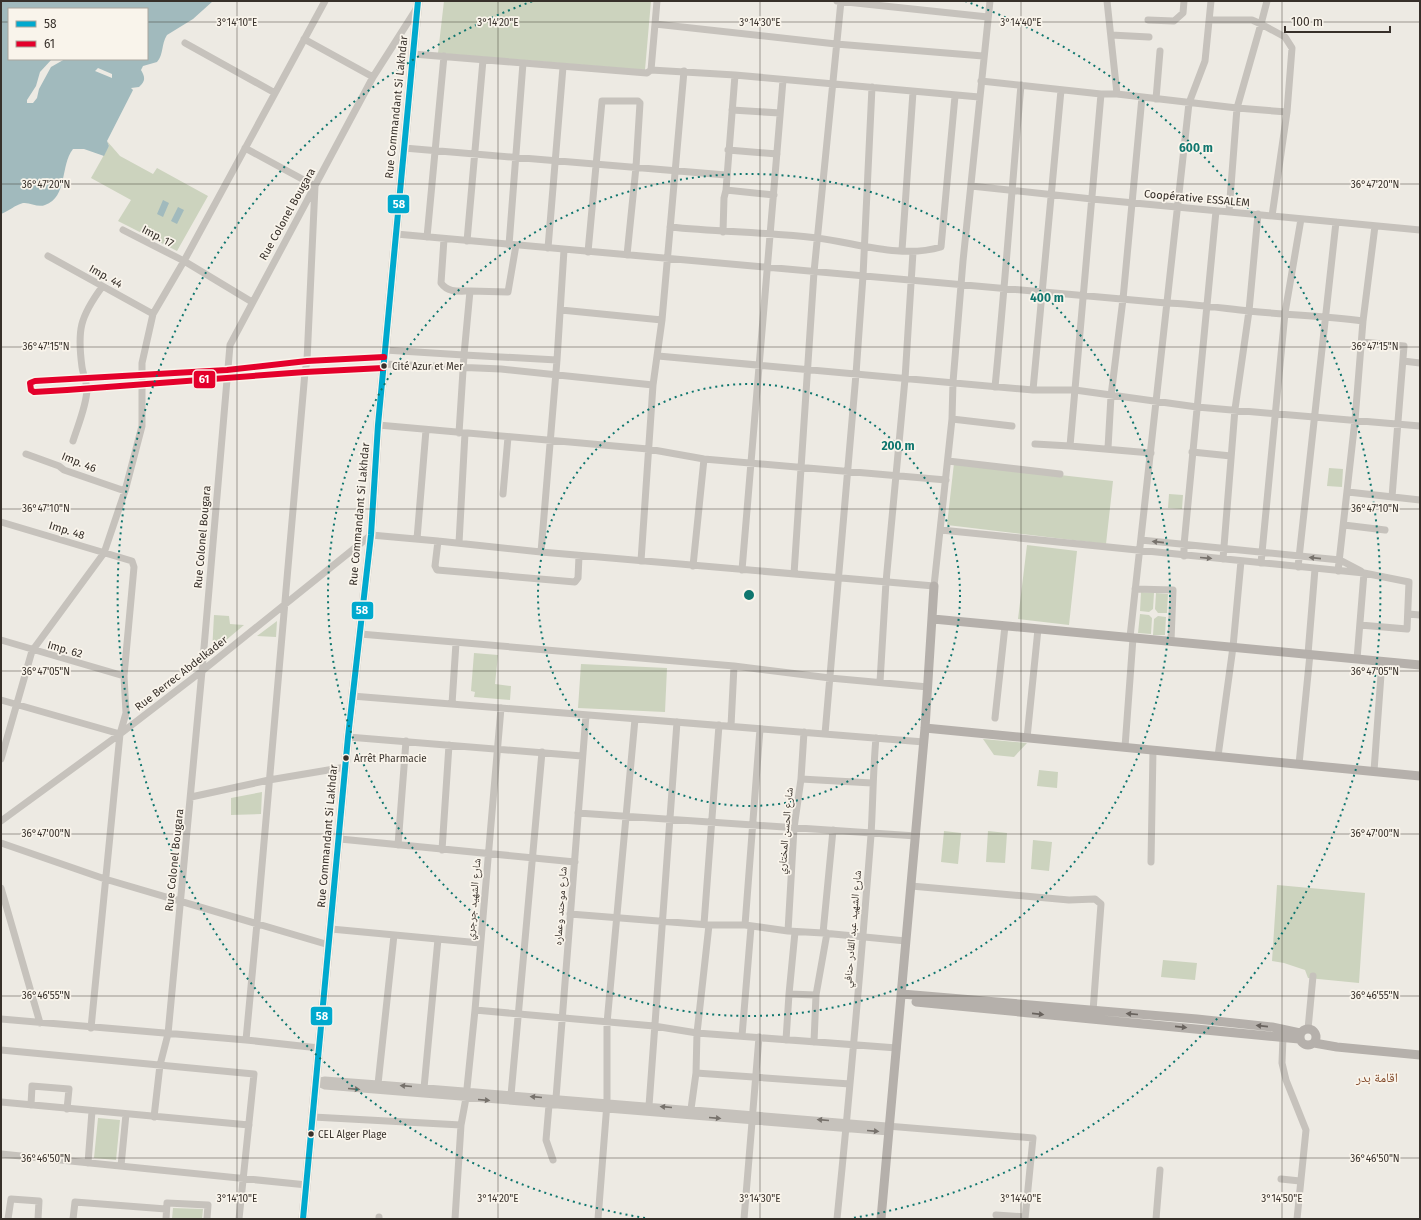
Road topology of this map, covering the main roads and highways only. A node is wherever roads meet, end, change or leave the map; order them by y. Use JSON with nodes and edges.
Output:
{"nodes":[{"id":1,"x":418,"y":3,"type":"edge"},
{"id":2,"x":934,"y":586,"type":"road end"},
{"id":3,"x":933,"y":619,"type":"junction"},
{"id":4,"x":1420,"y":665,"type":"edge"},
{"id":5,"x":925,"y":728,"type":"junction"},
{"id":6,"x":1420,"y":776,"type":"edge"},
{"id":7,"x":901,"y":997,"type":"junction"},
{"id":8,"x":1303,"y":1034,"type":"junction"},
{"id":9,"x":1315,"y":1040,"type":"junction"},
{"id":10,"x":1420,"y":1050,"type":"edge"},
{"id":11,"x":1420,"y":1055,"type":"edge"},
{"id":12,"x":303,"y":1219,"type":"edge"},
{"id":13,"x":881,"y":1219,"type":"edge"}],
"edges":[{"from":1,"to":12,"type":"main road","name":"Rue Commandant Si Lakhdar"},
{"from":2,"to":3,"type":"main road"},
{"from":3,"to":4,"type":"main road"},
{"from":3,"to":5,"type":"main road"},
{"from":5,"to":6,"type":"main road"},
{"from":5,"to":7,"type":"main road"},
{"from":8,"to":7,"type":"main road","one_way":true},
{"from":7,"to":8,"type":"main road","one_way":true},
{"from":7,"to":13,"type":"main road"},
{"from":8,"to":9,"type":"main road"},
{"from":8,"to":9,"type":"main road"},
{"from":9,"to":10,"type":"main road"},
{"from":9,"to":11,"type":"main road"}]}
